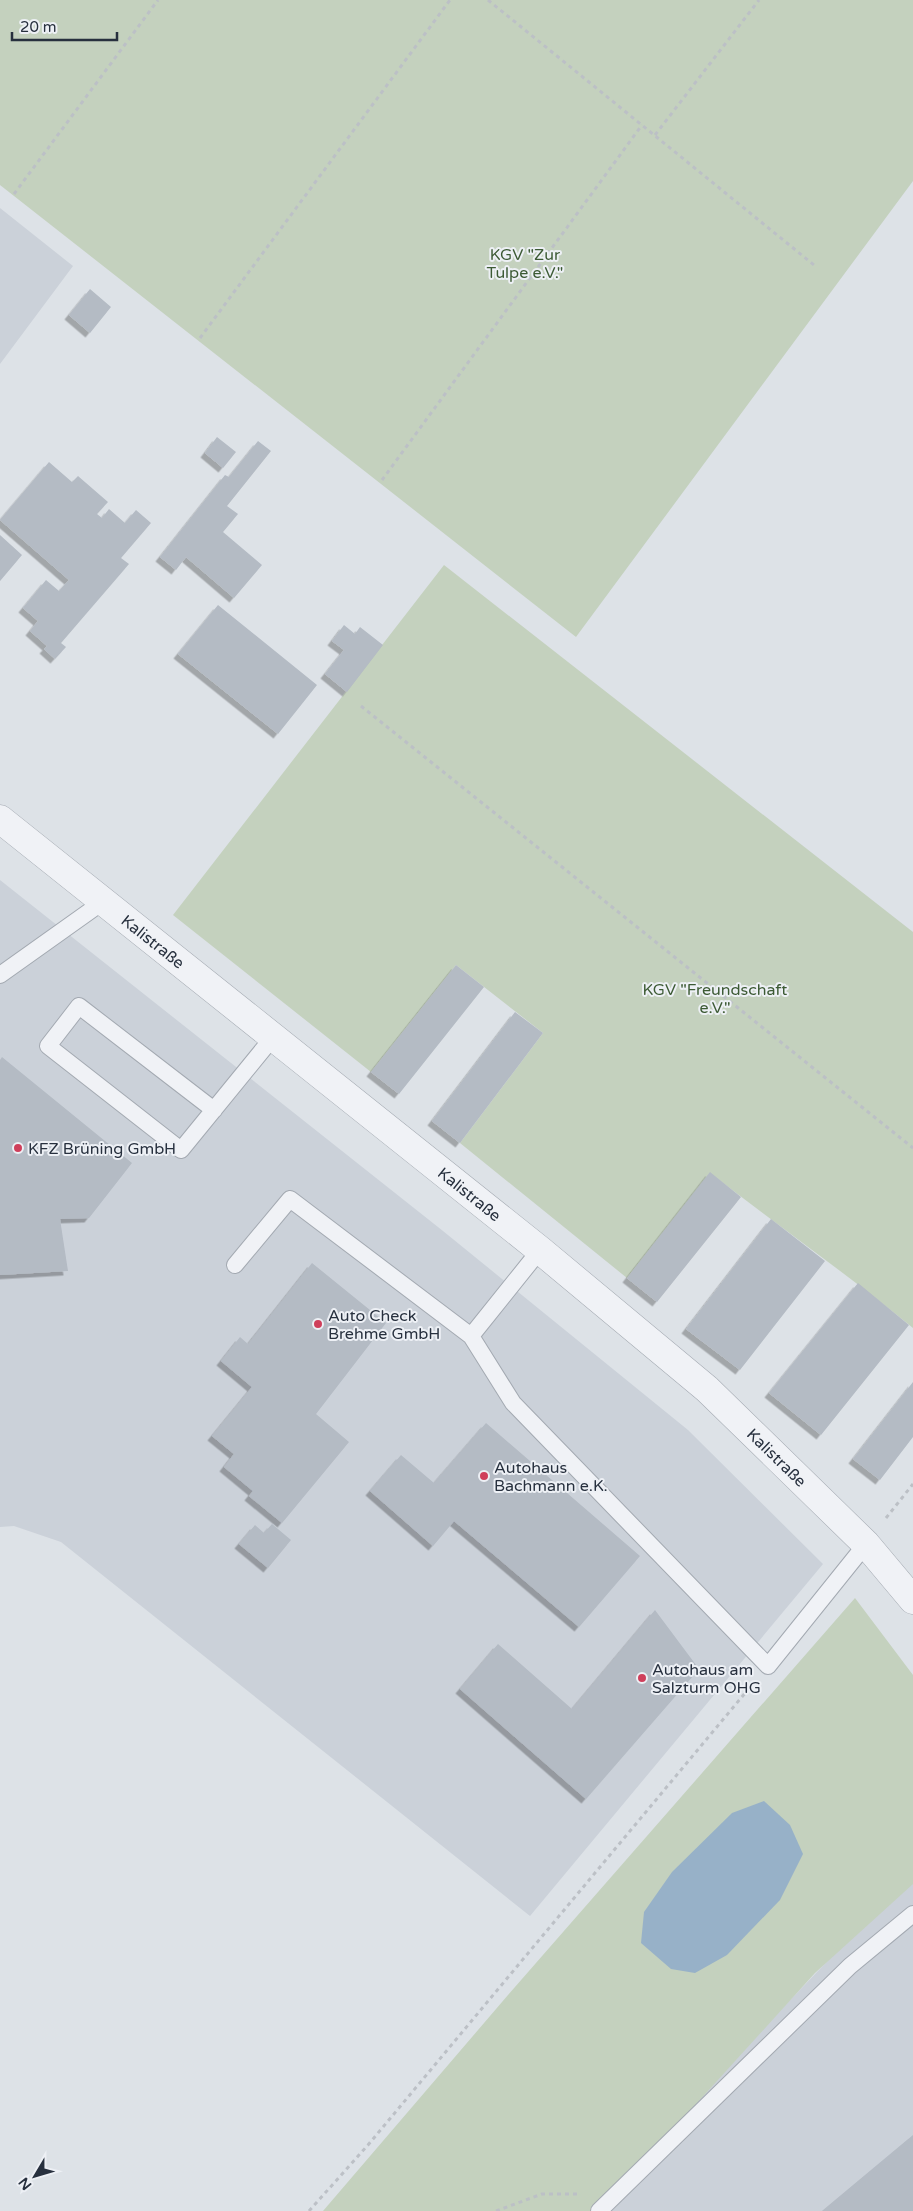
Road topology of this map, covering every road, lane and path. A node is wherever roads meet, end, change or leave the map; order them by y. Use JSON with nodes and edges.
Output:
{"nodes":[{"id":1,"x":158,"y":0,"type":"edge"},
{"id":2,"x":450,"y":0,"type":"edge"},
{"id":3,"x":488,"y":0,"type":"edge"},
{"id":4,"x":758,"y":0,"type":"edge"},
{"id":5,"x":642,"y":125,"type":"junction"},
{"id":6,"x":655,"y":135,"type":"junction"},
{"id":7,"x":14,"y":194,"type":"dead end"},
{"id":8,"x":814,"y":265,"type":"dead end"},
{"id":9,"x":200,"y":338,"type":"dead end"},
{"id":10,"x":382,"y":480,"type":"dead end"},
{"id":11,"x":361,"y":706,"type":"dead end"},
{"id":12,"x":0,"y":819,"type":"edge"},
{"id":13,"x":104,"y":900,"type":"junction"},
{"id":14,"x":0,"y":975,"type":"edge"},
{"id":15,"x":274,"y":1036,"type":"junction"},
{"id":16,"x":214,"y":1110,"type":"junction"},
{"id":17,"x":913,"y":1148,"type":"edge"},
{"id":18,"x":540,"y":1250,"type":"junction"},
{"id":19,"x":235,"y":1265,"type":"dead end"},
{"id":20,"x":471,"y":1336,"type":"junction"},
{"id":21,"x":913,"y":1484,"type":"edge"},
{"id":22,"x":866,"y":1544,"type":"junction"},
{"id":23,"x":913,"y":1600,"type":"edge"},
{"id":24,"x":768,"y":1666,"type":"junction"},
{"id":25,"x":913,"y":1914,"type":"edge"},
{"id":26,"x":618,"y":2194,"type":"junction"},
{"id":27,"x":310,"y":2211,"type":"edge"},
{"id":28,"x":496,"y":2211,"type":"edge"},
{"id":29,"x":599,"y":2211,"type":"edge"}],
"edges":[{"from":1,"to":7,"type":"path"},
{"from":2,"to":9,"type":"path"},
{"from":3,"to":5,"type":"path"},
{"from":4,"to":6,"type":"path"},
{"from":5,"to":6,"type":"path"},
{"from":5,"to":10,"type":"path"},
{"from":6,"to":8,"type":"path"},
{"from":11,"to":17,"type":"path"},
{"from":12,"to":13,"type":"street","name":"Kalistraße"},
{"from":13,"to":14,"type":"lane"},
{"from":13,"to":15,"type":"street","name":"Kalistraße"},
{"from":15,"to":16,"type":"lane"},
{"from":15,"to":18,"type":"street","name":"Kalistraße"},
{"from":16,"to":16,"type":"lane"},
{"from":18,"to":20,"type":"lane"},
{"from":18,"to":22,"type":"street","name":"Kalistraße"},
{"from":19,"to":20,"type":"lane"},
{"from":20,"to":24,"type":"lane"},
{"from":21,"to":22,"type":"path"},
{"from":22,"to":23,"type":"street","name":"Kalistraße"},
{"from":22,"to":24,"type":"lane"},
{"from":24,"to":27,"type":"path"},
{"from":25,"to":26,"type":"lane"},
{"from":26,"to":28,"type":"path"},
{"from":26,"to":29,"type":"lane"}]}
